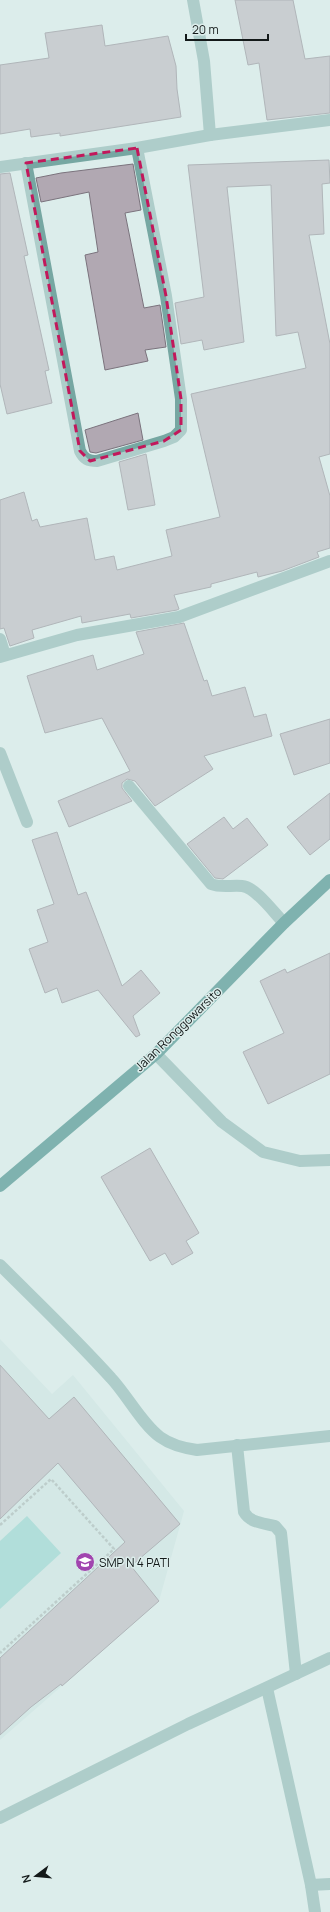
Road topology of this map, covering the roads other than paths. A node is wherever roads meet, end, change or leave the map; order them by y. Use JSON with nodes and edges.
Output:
{"nodes":[{"id":1,"x":193,"y":0,"type":"edge"},
{"id":2,"x":330,"y":120,"type":"edge"},
{"id":3,"x":210,"y":135,"type":"junction"},
{"id":4,"x":137,"y":148,"type":"junction"},
{"id":5,"x":26,"y":163,"type":"junction"},
{"id":6,"x":0,"y":167,"type":"edge"},
{"id":7,"x":330,"y":561,"type":"edge"},
{"id":8,"x":0,"y":639,"type":"edge"},
{"id":9,"x":3,"y":656,"type":"edge"},
{"id":10,"x":0,"y":752,"type":"edge"},
{"id":11,"x":129,"y":786,"type":"dead end"},
{"id":12,"x":27,"y":822,"type":"dead end"},
{"id":13,"x":330,"y":880,"type":"edge"},
{"id":14,"x":284,"y":923,"type":"junction"},
{"id":15,"x":156,"y":1054,"type":"junction"},
{"id":16,"x":330,"y":1160,"type":"edge"},
{"id":17,"x":0,"y":1186,"type":"edge"},
{"id":18,"x":0,"y":1265,"type":"edge"},
{"id":19,"x":330,"y":1436,"type":"edge"},
{"id":20,"x":237,"y":1445,"type":"junction"},
{"id":21,"x":330,"y":1658,"type":"edge"},
{"id":22,"x":296,"y":1674,"type":"junction"},
{"id":23,"x":267,"y":1688,"type":"junction"},
{"id":24,"x":0,"y":1818,"type":"edge"},
{"id":25,"x":330,"y":1884,"type":"edge"},
{"id":26,"x":311,"y":1885,"type":"junction"},
{"id":27,"x":315,"y":1912,"type":"edge"}],
"edges":[{"from":1,"to":3,"type":"street"},
{"from":2,"to":3,"type":"street"},
{"from":3,"to":4,"type":"street"},
{"from":4,"to":5,"type":"street"},
{"from":4,"to":5,"type":"street"},
{"from":5,"to":6,"type":"street"},
{"from":7,"to":9,"type":"street"},
{"from":8,"to":9,"type":"street"},
{"from":10,"to":12,"type":"street"},
{"from":11,"to":14,"type":"street"},
{"from":13,"to":14,"type":"main road","name":"Jalan Ronggowarsito"},
{"from":14,"to":15,"type":"main road","name":"Jalan Ronggowarsito"},
{"from":15,"to":16,"type":"street"},
{"from":15,"to":17,"type":"main road","name":"Jalan Ronggowarsito"},
{"from":18,"to":20,"type":"street"},
{"from":19,"to":20,"type":"street"},
{"from":20,"to":22,"type":"street"},
{"from":21,"to":22,"type":"street"},
{"from":22,"to":23,"type":"street"},
{"from":23,"to":24,"type":"street"},
{"from":23,"to":26,"type":"street"},
{"from":25,"to":26,"type":"street"},
{"from":26,"to":27,"type":"street"}]}
